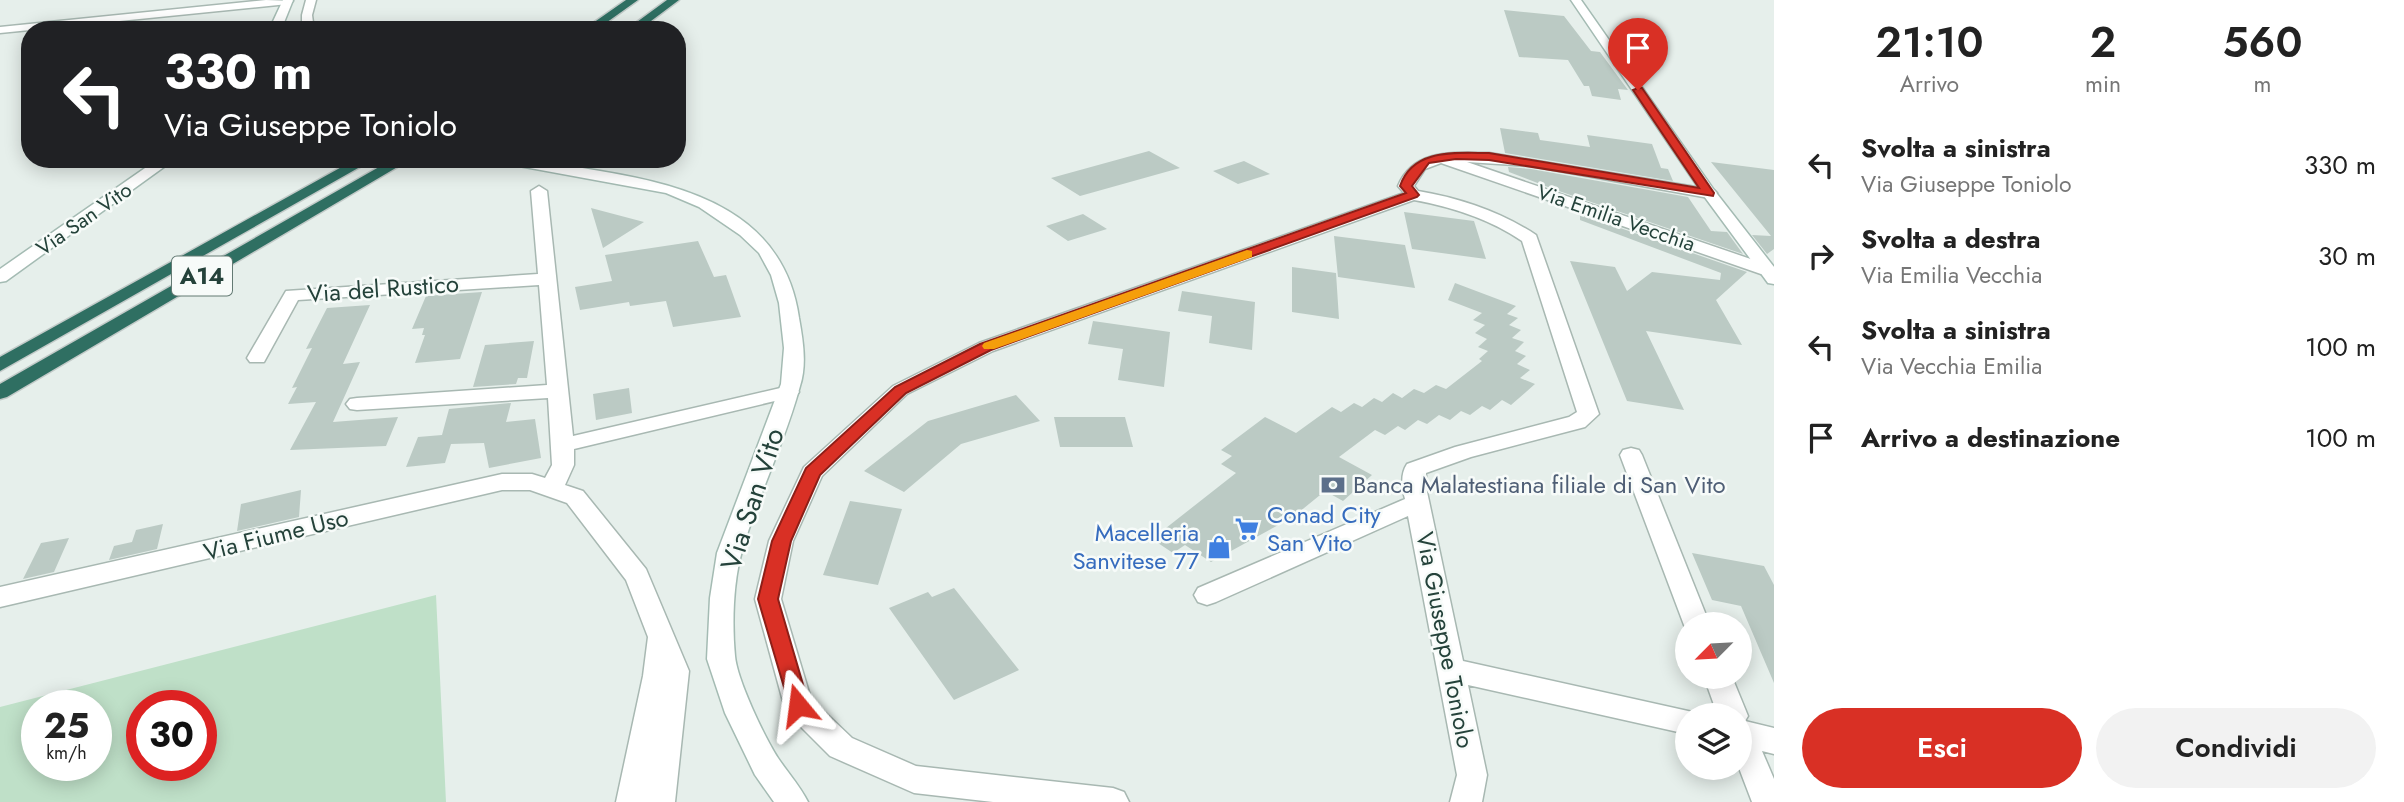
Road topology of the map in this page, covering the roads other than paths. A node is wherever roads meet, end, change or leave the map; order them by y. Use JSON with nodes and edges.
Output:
{"nodes":[{"id":1,"x":288,"y":0,"type":"edge"},
{"id":2,"x":311,"y":0,"type":"edge"},
{"id":3,"x":633,"y":0,"type":"edge"},
{"id":4,"x":655,"y":0,"type":"edge"},
{"id":5,"x":674,"y":0,"type":"edge"},
{"id":6,"x":1576,"y":0,"type":"edge"},
{"id":7,"x":86,"y":21,"type":"edge"},
{"id":8,"x":279,"y":21,"type":"edge"},
{"id":9,"x":307,"y":21,"type":"edge"},
{"id":10,"x":602,"y":21,"type":"edge"},
{"id":11,"x":632,"y":21,"type":"edge"},
{"id":12,"x":636,"y":21,"type":"edge"},
{"id":13,"x":21,"y":28,"type":"edge"},
{"id":14,"x":0,"y":30,"type":"edge"},
{"id":15,"x":1442,"y":158,"type":"junction"},
{"id":16,"x":154,"y":168,"type":"edge"},
{"id":17,"x":351,"y":168,"type":"edge"},
{"id":18,"x":388,"y":168,"type":"edge"},
{"id":19,"x":555,"y":168,"type":"edge"},
{"id":20,"x":539,"y":191,"type":"dead end"},
{"id":21,"x":1709,"y":193,"type":"junction"},
{"id":22,"x":1413,"y":195,"type":"junction"},
{"id":23,"x":1770,"y":275,"type":"edge"},
{"id":24,"x":0,"y":277,"type":"edge"},
{"id":25,"x":547,"y":278,"type":"junction"},
{"id":26,"x":257,"y":358,"type":"dead end"},
{"id":27,"x":0,"y":365,"type":"edge"},
{"id":28,"x":558,"y":391,"type":"junction"},
{"id":29,"x":789,"y":392,"type":"junction"},
{"id":30,"x":0,"y":393,"type":"edge"},
{"id":31,"x":358,"y":404,"type":"dead end"},
{"id":32,"x":563,"y":445,"type":"junction"},
{"id":33,"x":1631,"y":455,"type":"dead end"},
{"id":34,"x":552,"y":487,"type":"junction"},
{"id":35,"x":1417,"y":503,"type":"junction"},
{"id":36,"x":1207,"y":595,"type":"dead end"},
{"id":37,"x":0,"y":597,"type":"edge"},
{"id":38,"x":1692,"y":612,"type":"edge"},
{"id":39,"x":660,"y":633,"type":"junction"},
{"id":40,"x":1451,"y":670,"type":"junction"},
{"id":41,"x":1675,"y":719,"type":"edge"},
{"id":42,"x":1752,"y":736,"type":"edge"},
{"id":43,"x":1774,"y":741,"type":"edge"},
{"id":44,"x":1752,"y":763,"type":"edge"},
{"id":45,"x":766,"y":766,"type":"junction"},
{"id":46,"x":632,"y":802,"type":"edge"},
{"id":47,"x":659,"y":802,"type":"edge"},
{"id":48,"x":773,"y":802,"type":"edge"},
{"id":49,"x":792,"y":802,"type":"edge"},
{"id":50,"x":1113,"y":802,"type":"edge"},
{"id":51,"x":1466,"y":802,"type":"edge"},
{"id":52,"x":1768,"y":802,"type":"edge"}],
"edges":[{"from":1,"to":7,"type":"street"},
{"from":1,"to":8,"type":"street"},
{"from":2,"to":9,"type":"street"},
{"from":3,"to":10,"type":"highway"},
{"from":4,"to":11,"type":"highway"},
{"from":5,"to":12,"type":"highway"},
{"from":6,"to":21,"type":"street"},
{"from":13,"to":14,"type":"street"},
{"from":15,"to":21,"type":"street","name":"Via Emilia Vecchia"},
{"from":15,"to":22,"type":"street"},
{"from":15,"to":23,"type":"street","name":"Via Emilia Vecchia"},
{"from":16,"to":24,"type":"street","name":"Via San Vito"},
{"from":17,"to":27,"type":"highway","number":"A14"},
{"from":18,"to":30,"type":"highway","number":"A14"},
{"from":19,"to":29,"type":"street","name":"Via San Vito"},
{"from":20,"to":25,"type":"street"},
{"from":21,"to":23,"type":"street"},
{"from":22,"to":35,"type":"street","name":"Via Giuseppe Toniolo"},
{"from":22,"to":50,"type":"street"},
{"from":25,"to":26,"type":"street","name":"Via del Rustico"},
{"from":25,"to":28,"type":"street"},
{"from":28,"to":31,"type":"street"},
{"from":28,"to":32,"type":"street"},
{"from":29,"to":32,"type":"street","name":"Via San Vito"},
{"from":29,"to":45,"type":"street","name":"Via San Vito"},
{"from":32,"to":34,"type":"street"},
{"from":33,"to":38,"type":"street"},
{"from":34,"to":37,"type":"street","name":"Via Fiume Uso"},
{"from":34,"to":39,"type":"street"},
{"from":35,"to":36,"type":"street"},
{"from":35,"to":40,"type":"street","name":"Via Giuseppe Toniolo"},
{"from":39,"to":46,"type":"street"},
{"from":39,"to":47,"type":"street"},
{"from":40,"to":41,"type":"street"},
{"from":40,"to":51,"type":"street","name":"Via Giuseppe Toniolo"},
{"from":42,"to":43,"type":"street"},
{"from":44,"to":52,"type":"street"},
{"from":45,"to":48,"type":"street","name":"Via San Vito"},
{"from":45,"to":49,"type":"street","name":"Via San Vito"}]}
